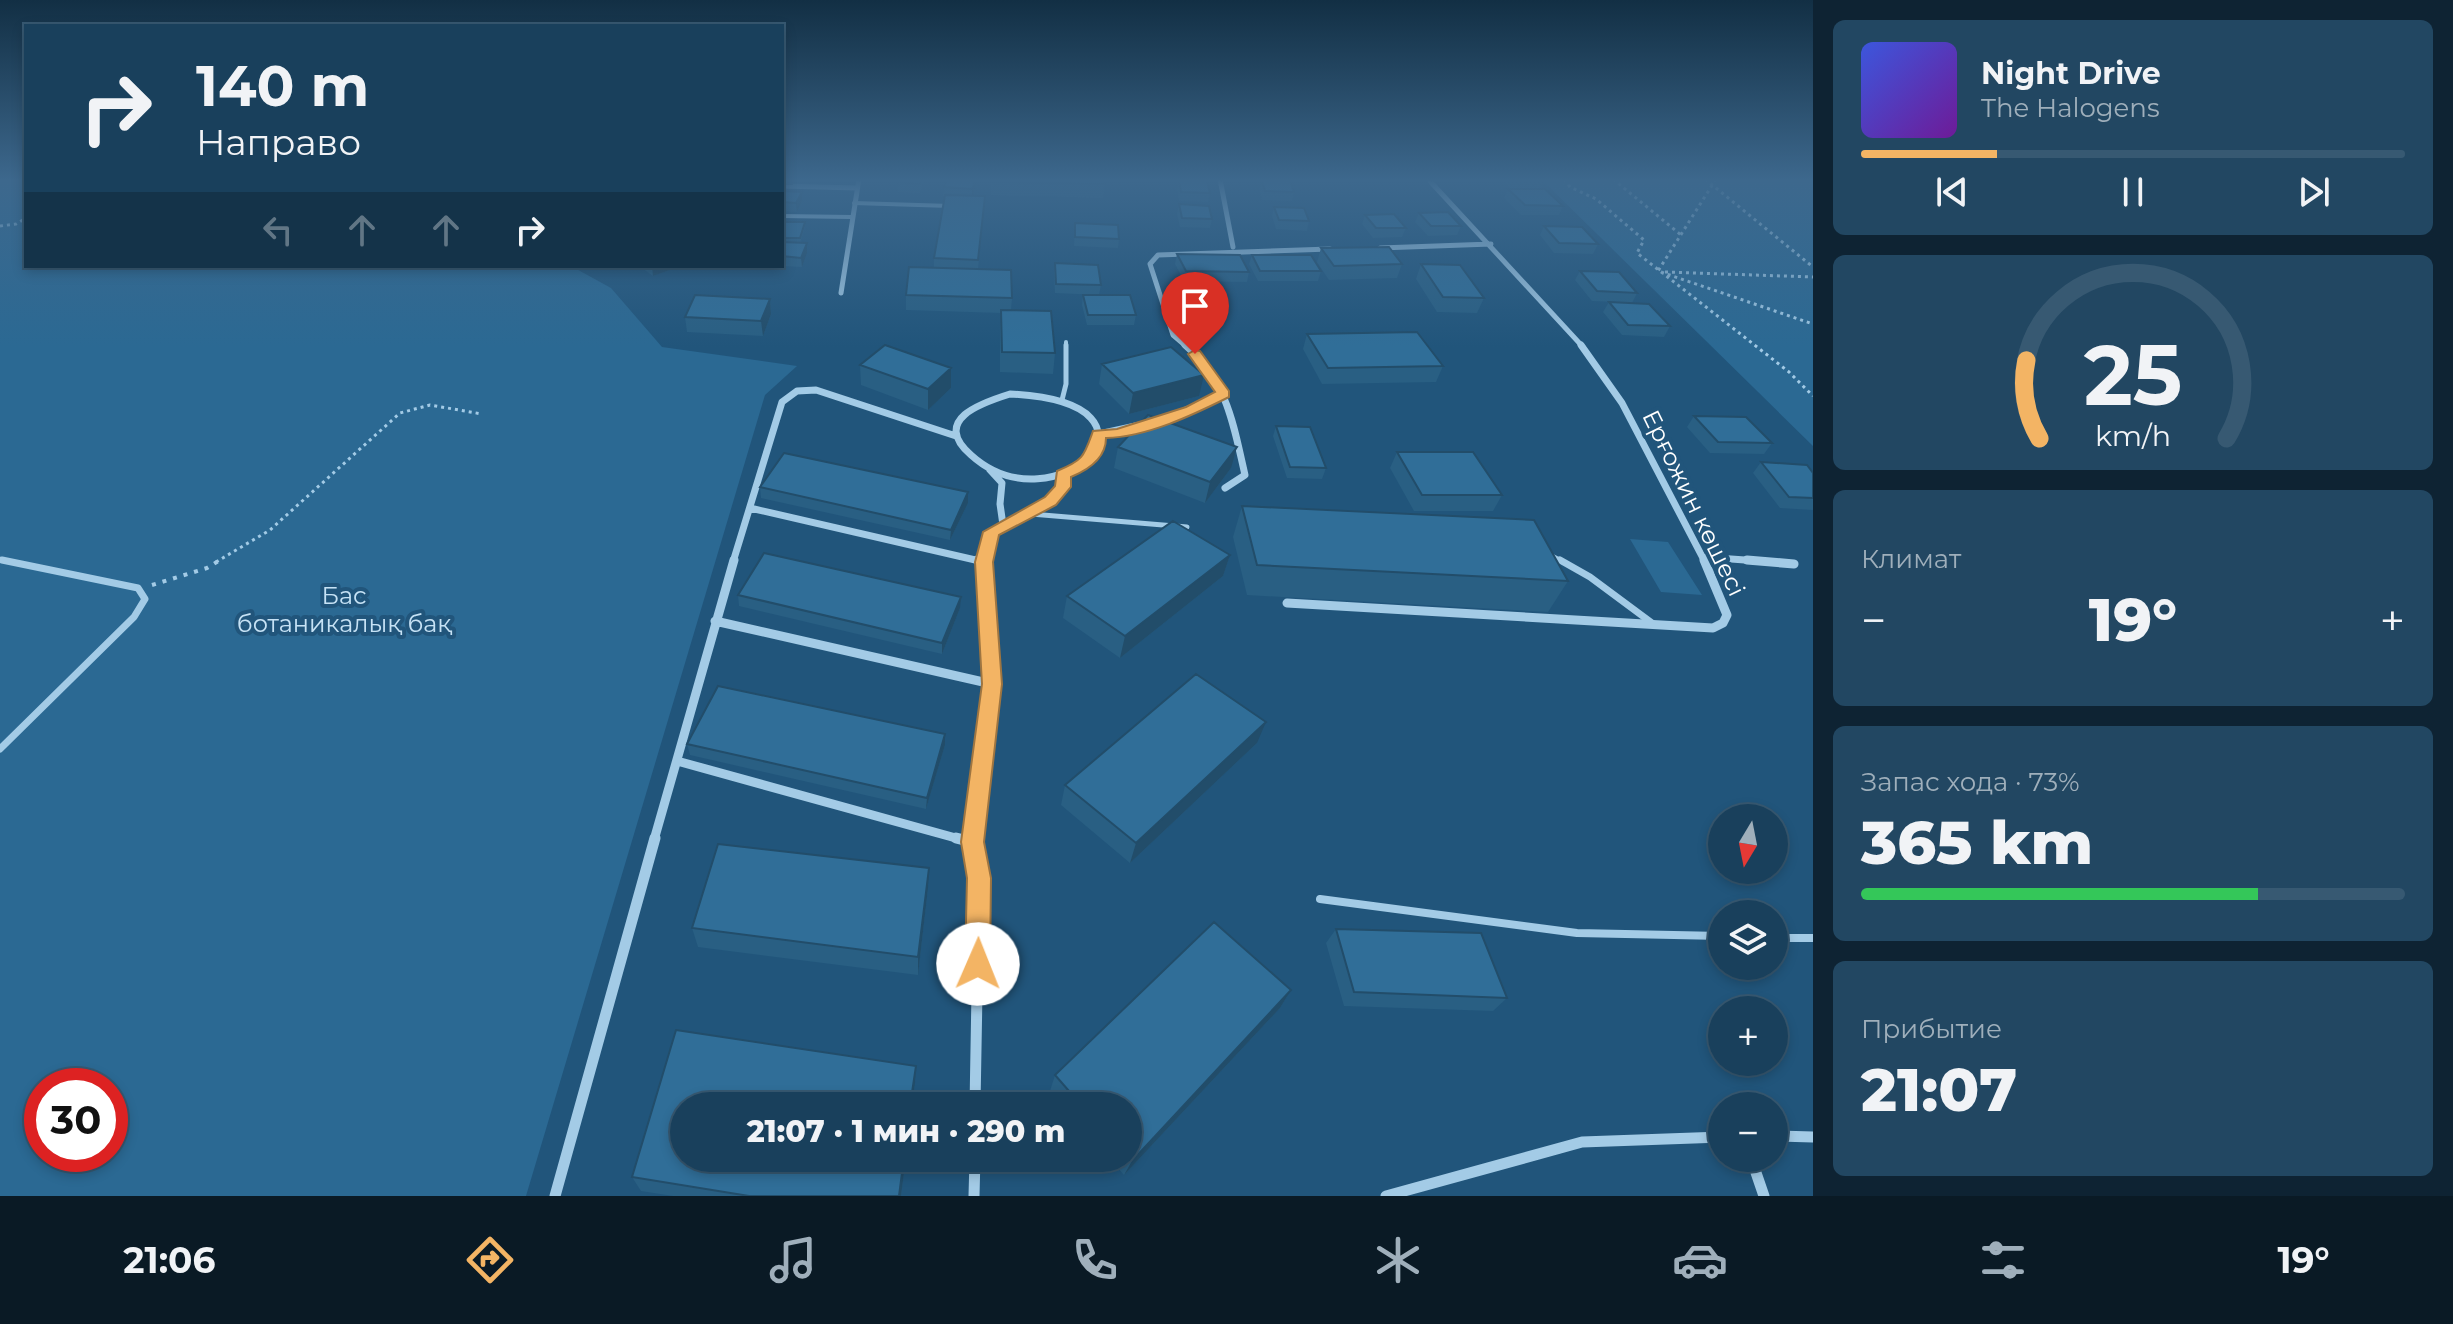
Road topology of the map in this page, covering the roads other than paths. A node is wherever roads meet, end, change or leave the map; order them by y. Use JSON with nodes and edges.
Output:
{"nodes":[{"id":1,"x":849,"y":235,"type":"edge"},
{"id":2,"x":1231,"y":235,"type":"edge"},
{"id":3,"x":1482,"y":235,"type":"edge"},
{"id":4,"x":1491,"y":244,"type":"junction"},
{"id":5,"x":1233,"y":247,"type":"dead end"},
{"id":6,"x":1372,"y":248,"type":"edge"},
{"id":7,"x":1342,"y":249,"type":"edge"},
{"id":8,"x":841,"y":293,"type":"dead end"},
{"id":9,"x":1066,"y":342,"type":"dead end"},
{"id":10,"x":1223,"y":394,"type":"junction"},
{"id":11,"x":1062,"y":400,"type":"junction"},
{"id":12,"x":1099,"y":434,"type":"junction"},
{"id":13,"x":956,"y":436,"type":"junction"},
{"id":14,"x":989,"y":469,"type":"junction"},
{"id":15,"x":1063,"y":474,"type":"junction"},
{"id":16,"x":1225,"y":488,"type":"edge"},
{"id":17,"x":750,"y":508,"type":"junction"},
{"id":18,"x":1031,"y":514,"type":"junction"},
{"id":19,"x":1003,"y":525,"type":"junction"},
{"id":20,"x":1187,"y":527,"type":"edge"},
{"id":21,"x":1534,"y":549,"type":"edge"},
{"id":22,"x":1703,"y":557,"type":"junction"},
{"id":23,"x":0,"y":560,"type":"edge"},
{"id":24,"x":984,"y":562,"type":"junction"},
{"id":25,"x":1794,"y":564,"type":"dead end"},
{"id":26,"x":1287,"y":603,"type":"dead end"},
{"id":27,"x":715,"y":621,"type":"junction"},
{"id":28,"x":1655,"y":625,"type":"junction"},
{"id":29,"x":992,"y":684,"type":"junction"},
{"id":30,"x":0,"y":749,"type":"edge"},
{"id":31,"x":677,"y":761,"type":"junction"},
{"id":32,"x":972,"y":842,"type":"junction"},
{"id":33,"x":1320,"y":899,"type":"dead end"},
{"id":34,"x":1708,"y":936,"type":"edge"},
{"id":35,"x":1788,"y":938,"type":"edge"},
{"id":36,"x":1813,"y":938,"type":"edge"},
{"id":37,"x":975,"y":1092,"type":"edge"},
{"id":38,"x":1788,"y":1136,"type":"edge"},
{"id":39,"x":1813,"y":1137,"type":"edge"},
{"id":40,"x":1708,"y":1138,"type":"edge"},
{"id":41,"x":975,"y":1172,"type":"edge"},
{"id":42,"x":1756,"y":1172,"type":"edge"},
{"id":43,"x":555,"y":1196,"type":"edge"},
{"id":44,"x":974,"y":1196,"type":"edge"},
{"id":45,"x":1386,"y":1196,"type":"edge"},
{"id":46,"x":1764,"y":1196,"type":"edge"}],
"edges":[{"from":1,"to":8,"type":"street"},
{"from":2,"to":5,"type":"street"},
{"from":3,"to":4,"type":"street","name":"Ерғожин көшесі"},
{"from":4,"to":6,"type":"street"},
{"from":4,"to":22,"type":"street","name":"Ерғожин көшесі"},
{"from":7,"to":10,"type":"street"},
{"from":9,"to":11,"type":"lane"},
{"from":10,"to":12,"type":"street"},
{"from":10,"to":16,"type":"street"},
{"from":11,"to":12,"type":"street"},
{"from":11,"to":13,"type":"street"},
{"from":12,"to":15,"type":"street"},
{"from":13,"to":14,"type":"street"},
{"from":13,"to":17,"type":"street"},
{"from":14,"to":15,"type":"street"},
{"from":14,"to":19,"type":"street"},
{"from":15,"to":18,"type":"street"},
{"from":17,"to":24,"type":"street"},
{"from":17,"to":27,"type":"street"},
{"from":18,"to":19,"type":"street"},
{"from":18,"to":20,"type":"lane"},
{"from":19,"to":24,"type":"street"},
{"from":21,"to":28,"type":"lane"},
{"from":22,"to":25,"type":"street"},
{"from":22,"to":28,"type":"street","name":"Ерғожин көшесі"},
{"from":23,"to":30,"type":"lane"},
{"from":24,"to":29,"type":"street"},
{"from":26,"to":28,"type":"street","name":"Ерғожин көшесі"},
{"from":27,"to":29,"type":"street"},
{"from":27,"to":31,"type":"street"},
{"from":29,"to":32,"type":"street"},
{"from":31,"to":32,"type":"street"},
{"from":31,"to":43,"type":"street"},
{"from":32,"to":37,"type":"street"},
{"from":33,"to":34,"type":"lane"},
{"from":35,"to":36,"type":"lane"},
{"from":38,"to":39,"type":"street"},
{"from":40,"to":45,"type":"street"},
{"from":41,"to":44,"type":"street"},
{"from":42,"to":46,"type":"street"}]}
